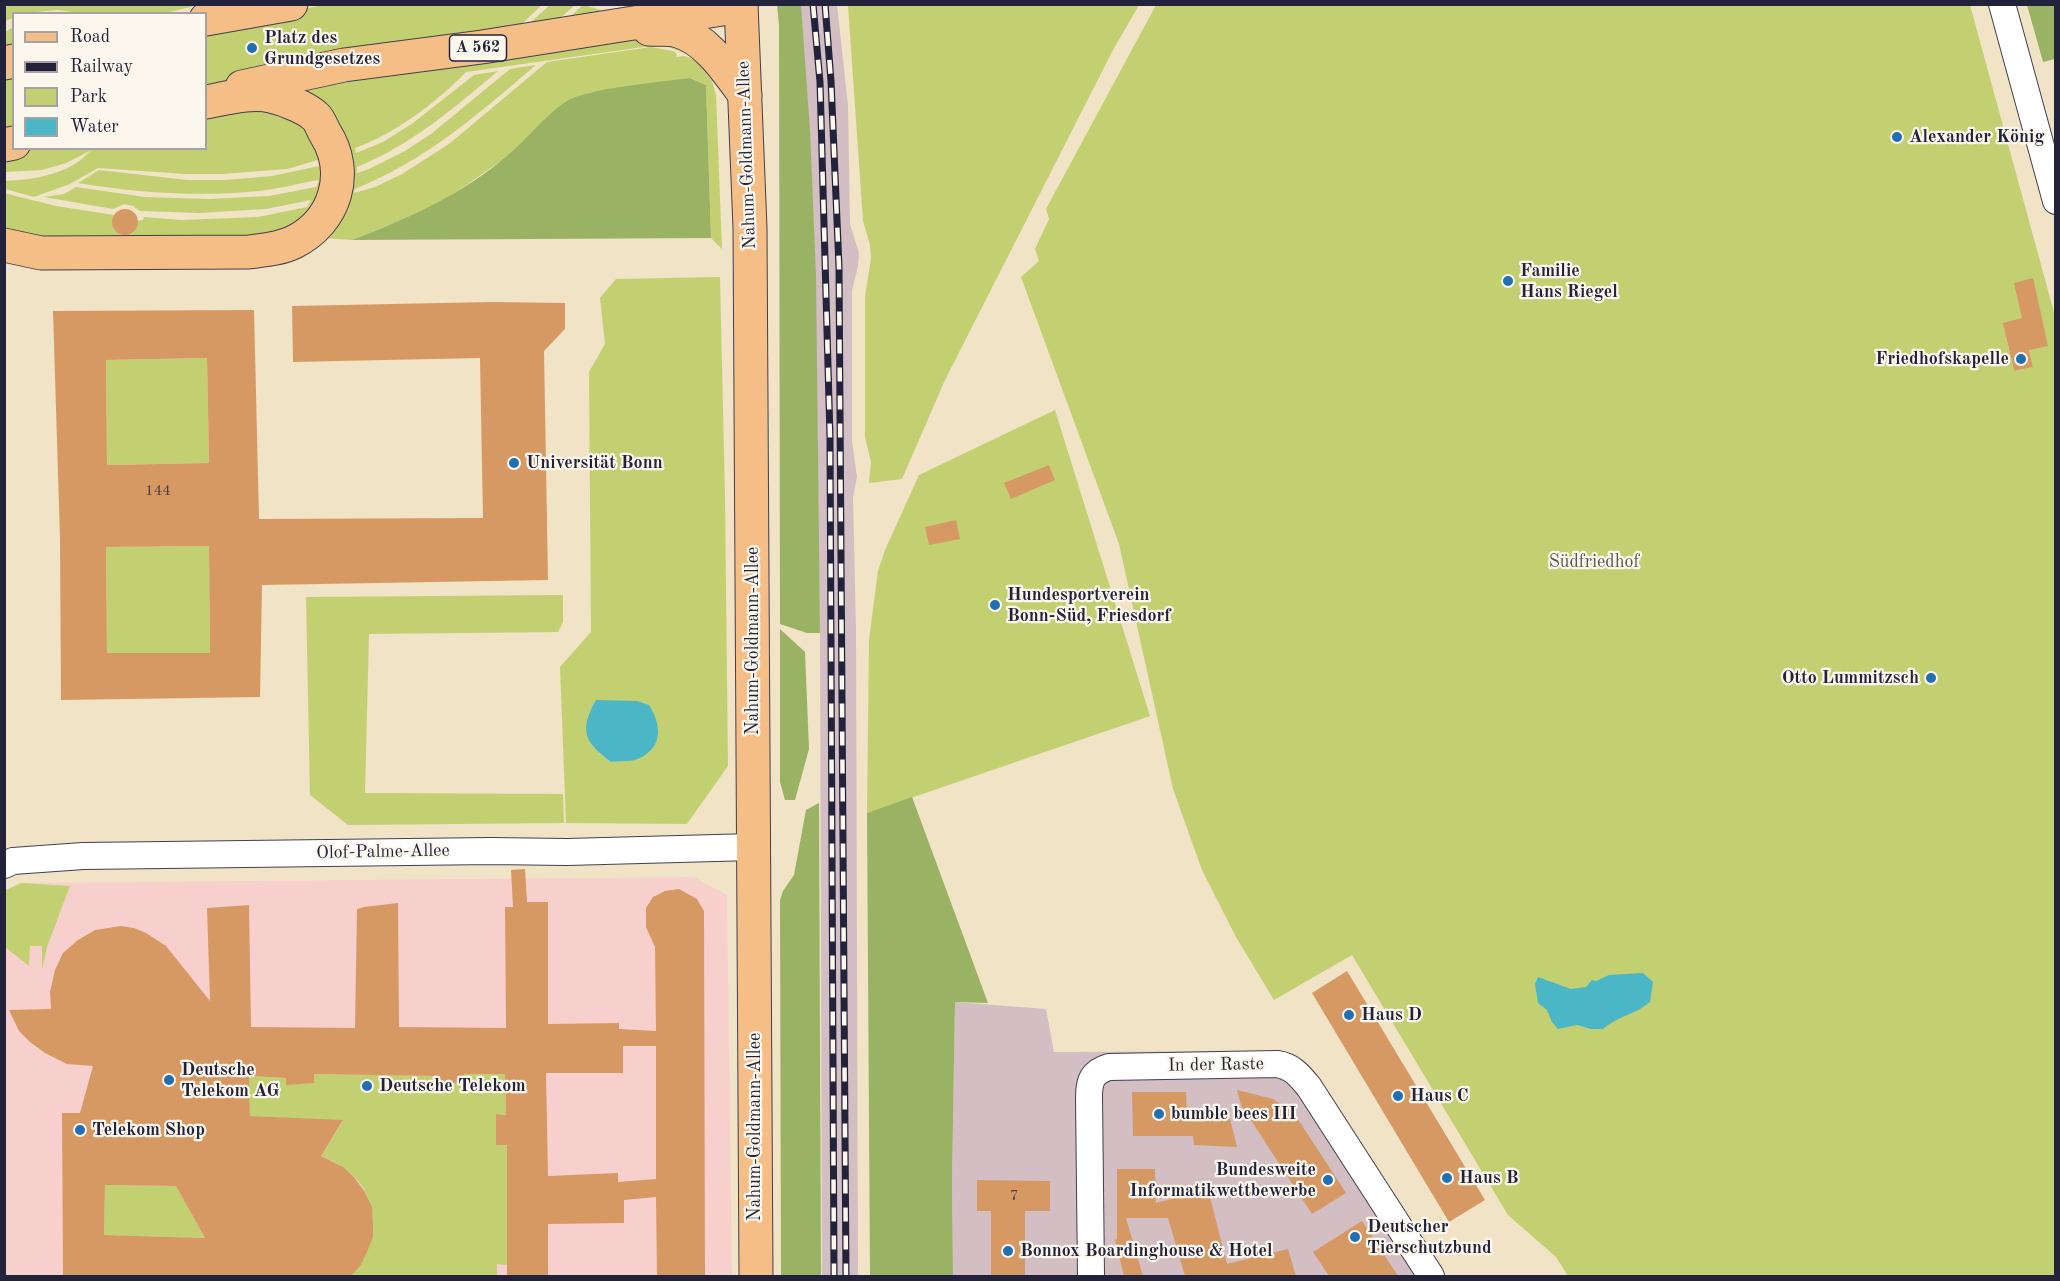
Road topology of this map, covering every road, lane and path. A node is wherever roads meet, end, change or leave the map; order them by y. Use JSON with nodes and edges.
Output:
{"nodes":[{"id":1,"x":227,"y":4,"type":"edge"},
{"id":2,"x":291,"y":4,"type":"edge"},
{"id":3,"x":2002,"y":4,"type":"edge"},
{"id":4,"x":741,"y":5,"type":"edge"},
{"id":5,"x":203,"y":12,"type":"edge"},
{"id":6,"x":207,"y":20,"type":"edge"},
{"id":7,"x":612,"y":28,"type":"junction"},
{"id":8,"x":745,"y":95,"type":"junction"},
{"id":9,"x":207,"y":97,"type":"edge"},
{"id":10,"x":207,"y":102,"type":"edge"},
{"id":11,"x":2055,"y":201,"type":"edge"},
{"id":12,"x":4,"y":245,"type":"edge"},
{"id":13,"x":753,"y":848,"type":"junction"},
{"id":14,"x":7,"y":861,"type":"edge"},
{"id":15,"x":756,"y":1276,"type":"edge"},
{"id":16,"x":1091,"y":1276,"type":"edge"},
{"id":17,"x":1431,"y":1276,"type":"edge"}],
"edges":[{"from":1,"to":5,"type":"main road"},
{"from":2,"to":6,"type":"main road"},
{"from":3,"to":11,"type":"street"},
{"from":4,"to":7,"type":"main road","number":"A 562"},
{"from":4,"to":8,"type":"main road","name":"Nahum-Goldmann-Allee"},
{"from":7,"to":8,"type":"main road"},
{"from":7,"to":9,"type":"main road","number":"A 562"},
{"from":8,"to":13,"type":"main road","name":"Nahum-Goldmann-Allee"},
{"from":10,"to":12,"type":"main road"},
{"from":13,"to":14,"type":"street","name":"Olof-Palme-Allee"},
{"from":13,"to":15,"type":"main road","name":"Nahum-Goldmann-Allee"},
{"from":16,"to":17,"type":"street","name":"In der Raste"}]}
